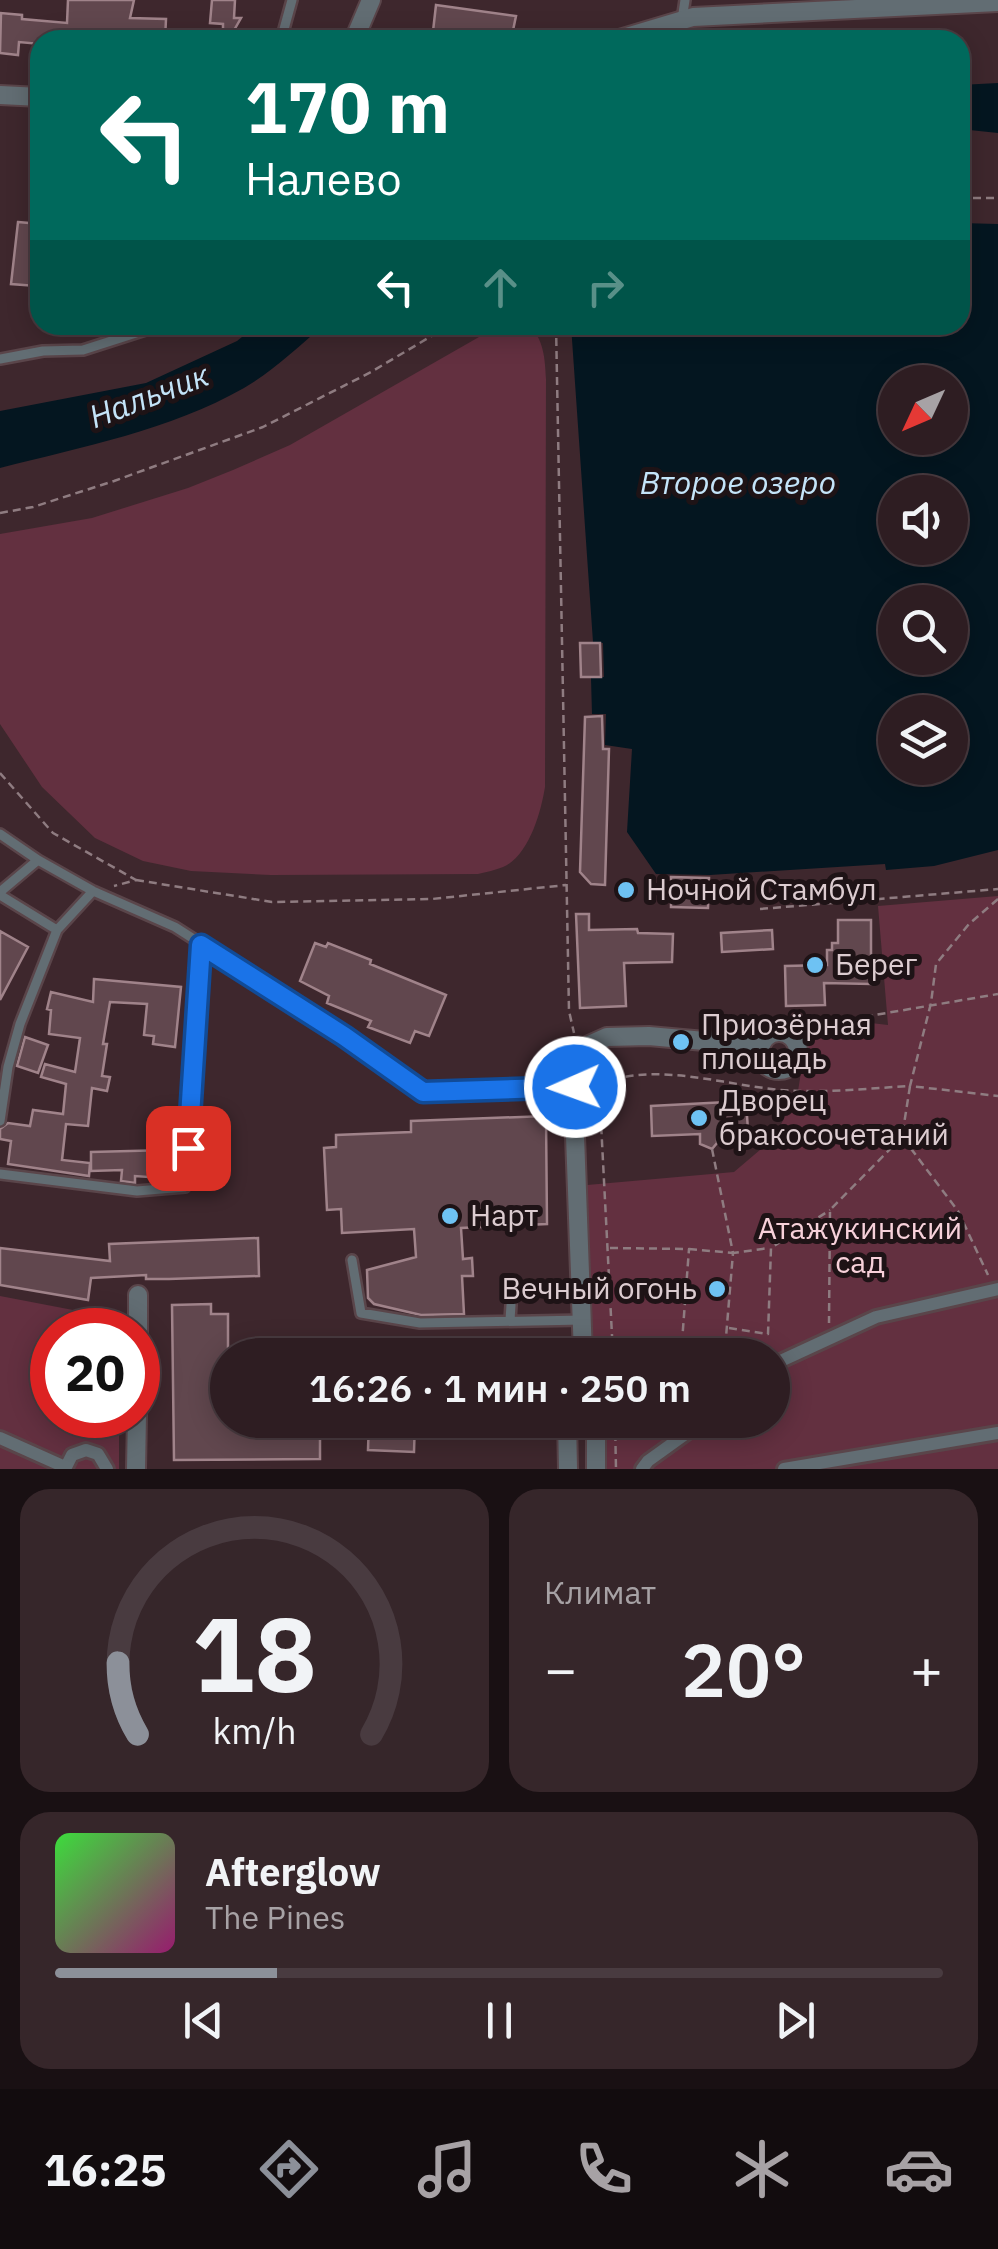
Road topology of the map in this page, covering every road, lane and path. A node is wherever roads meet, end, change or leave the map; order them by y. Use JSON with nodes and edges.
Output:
{"nodes":[{"id":1,"x":292,"y":0,"type":"edge"},
{"id":2,"x":371,"y":0,"type":"edge"},
{"id":3,"x":685,"y":0,"type":"edge"},
{"id":4,"x":998,"y":2,"type":"edge"},
{"id":5,"x":682,"y":20,"type":"junction"},
{"id":6,"x":284,"y":30,"type":"edge"},
{"id":7,"x":358,"y":30,"type":"edge"},
{"id":8,"x":649,"y":30,"type":"edge"},
{"id":9,"x":0,"y":95,"type":"edge"},
{"id":10,"x":30,"y":96,"type":"edge"},
{"id":11,"x":970,"y":198,"type":"edge"},
{"id":12,"x":998,"y":198,"type":"edge"},
{"id":13,"x":130,"y":335,"type":"edge"},
{"id":14,"x":433,"y":335,"type":"edge"},
{"id":15,"x":556,"y":335,"type":"edge"},
{"id":16,"x":0,"y":360,"type":"edge"},
{"id":17,"x":0,"y":513,"type":"edge"},
{"id":18,"x":0,"y":774,"type":"edge"},
{"id":19,"x":0,"y":834,"type":"edge"},
{"id":20,"x":38,"y":860,"type":"junction"},
{"id":21,"x":136,"y":880,"type":"junction"},
{"id":22,"x":566,"y":884,"type":"junction"},
{"id":23,"x":998,"y":888,"type":"edge"},
{"id":24,"x":94,"y":891,"type":"junction"},
{"id":25,"x":0,"y":893,"type":"edge"},
{"id":26,"x":998,"y":899,"type":"edge"},
{"id":27,"x":760,"y":910,"type":"dead end"},
{"id":28,"x":57,"y":930,"type":"junction"},
{"id":29,"x":201,"y":945,"type":"junction"},
{"id":30,"x":998,"y":994,"type":"edge"},
{"id":31,"x":931,"y":1004,"type":"junction"},
{"id":32,"x":775,"y":1032,"type":"junction"},
{"id":33,"x":760,"y":1046,"type":"junction"},
{"id":34,"x":578,"y":1056,"type":"junction"},
{"id":35,"x":910,"y":1086,"type":"junction"},
{"id":36,"x":575,"y":1087,"type":"junction"},
{"id":37,"x":998,"y":1096,"type":"edge"},
{"id":38,"x":0,"y":1122,"type":"edge"},
{"id":39,"x":902,"y":1136,"type":"junction"},
{"id":40,"x":712,"y":1149,"type":"dead end"},
{"id":41,"x":0,"y":1174,"type":"edge"},
{"id":42,"x":830,"y":1210,"type":"junction"},
{"id":43,"x":610,"y":1248,"type":"junction"},
{"id":44,"x":689,"y":1248,"type":"junction"},
{"id":45,"x":771,"y":1248,"type":"junction"},
{"id":46,"x":733,"y":1253,"type":"junction"},
{"id":47,"x":352,"y":1260,"type":"dead end"},
{"id":48,"x":997,"y":1289,"type":"edge"},
{"id":49,"x":138,"y":1295,"type":"dead end"},
{"id":50,"x":510,"y":1305,"type":"dead end"},
{"id":51,"x":138,"y":1308,"type":"edge"},
{"id":52,"x":510,"y":1320,"type":"junction"},
{"id":53,"x":583,"y":1320,"type":"junction"},
{"id":54,"x":727,"y":1328,"type":"junction"},
{"id":55,"x":584,"y":1338,"type":"edge"},
{"id":56,"x":613,"y":1338,"type":"edge"},
{"id":57,"x":682,"y":1338,"type":"edge"},
{"id":58,"x":726,"y":1338,"type":"edge"},
{"id":59,"x":828,"y":1339,"type":"junction"},
{"id":60,"x":790,"y":1357,"type":"edge"},
{"id":61,"x":998,"y":1433,"type":"edge"},
{"id":62,"x":0,"y":1438,"type":"edge"},
{"id":63,"x":137,"y":1438,"type":"edge"},
{"id":64,"x":568,"y":1438,"type":"edge"},
{"id":65,"x":596,"y":1438,"type":"edge"},
{"id":66,"x":615,"y":1438,"type":"edge"},
{"id":67,"x":679,"y":1438,"type":"edge"},
{"id":68,"x":65,"y":1468,"type":"edge"},
{"id":69,"x":107,"y":1469,"type":"edge"},
{"id":70,"x":136,"y":1469,"type":"edge"},
{"id":71,"x":568,"y":1469,"type":"edge"},
{"id":72,"x":596,"y":1469,"type":"edge"},
{"id":73,"x":616,"y":1469,"type":"edge"},
{"id":74,"x":642,"y":1469,"type":"edge"},
{"id":75,"x":784,"y":1469,"type":"edge"}],
"edges":[{"from":1,"to":6,"type":"lane"},
{"from":2,"to":7,"type":"street"},
{"from":3,"to":5,"type":"lane"},
{"from":4,"to":5,"type":"street"},
{"from":5,"to":8,"type":"street"},
{"from":9,"to":10,"type":"street"},
{"from":11,"to":12,"type":"path"},
{"from":13,"to":16,"type":"lane"},
{"from":14,"to":17,"type":"path"},
{"from":15,"to":22,"type":"path"},
{"from":18,"to":21,"type":"path"},
{"from":19,"to":20,"type":"lane"},
{"from":20,"to":24,"type":"lane"},
{"from":20,"to":25,"type":"lane"},
{"from":21,"to":22,"type":"path"},
{"from":21,"to":24,"type":"path"},
{"from":22,"to":34,"type":"path"},
{"from":23,"to":27,"type":"path"},
{"from":24,"to":28,"type":"lane"},
{"from":24,"to":29,"type":"lane"},
{"from":25,"to":28,"type":"lane"},
{"from":26,"to":31,"type":"path"},
{"from":28,"to":38,"type":"lane"},
{"from":29,"to":36,"type":"lane"},
{"from":29,"to":41,"type":"lane"},
{"from":30,"to":31,"type":"path"},
{"from":31,"to":32,"type":"path"},
{"from":31,"to":35,"type":"path"},
{"from":32,"to":33,"type":"street"},
{"from":32,"to":33,"type":"street"},
{"from":33,"to":34,"type":"street"},
{"from":34,"to":36,"type":"street"},
{"from":35,"to":37,"type":"path"},
{"from":35,"to":39,"type":"path"},
{"from":35,"to":43,"type":"path"},
{"from":36,"to":53,"type":"street"},
{"from":39,"to":42,"type":"path"},
{"from":39,"to":48,"type":"path"},
{"from":40,"to":46,"type":"path"},
{"from":42,"to":45,"type":"path"},
{"from":42,"to":59,"type":"path"},
{"from":43,"to":44,"type":"path"},
{"from":43,"to":56,"type":"path"},
{"from":44,"to":46,"type":"path"},
{"from":44,"to":57,"type":"path"},
{"from":45,"to":46,"type":"path"},
{"from":45,"to":54,"type":"path"},
{"from":46,"to":54,"type":"path"},
{"from":47,"to":52,"type":"lane"},
{"from":48,"to":59,"type":"street"},
{"from":49,"to":51,"type":"street"},
{"from":50,"to":52,"type":"lane"},
{"from":52,"to":53,"type":"lane"},
{"from":53,"to":55,"type":"street"},
{"from":54,"to":58,"type":"path"},
{"from":59,"to":60,"type":"street"},
{"from":61,"to":75,"type":"street"},
{"from":62,"to":68,"type":"street"},
{"from":63,"to":70,"type":"street"},
{"from":64,"to":71,"type":"street"},
{"from":65,"to":72,"type":"street"},
{"from":66,"to":73,"type":"path"},
{"from":67,"to":74,"type":"street"},
{"from":68,"to":69,"type":"street"}]}
